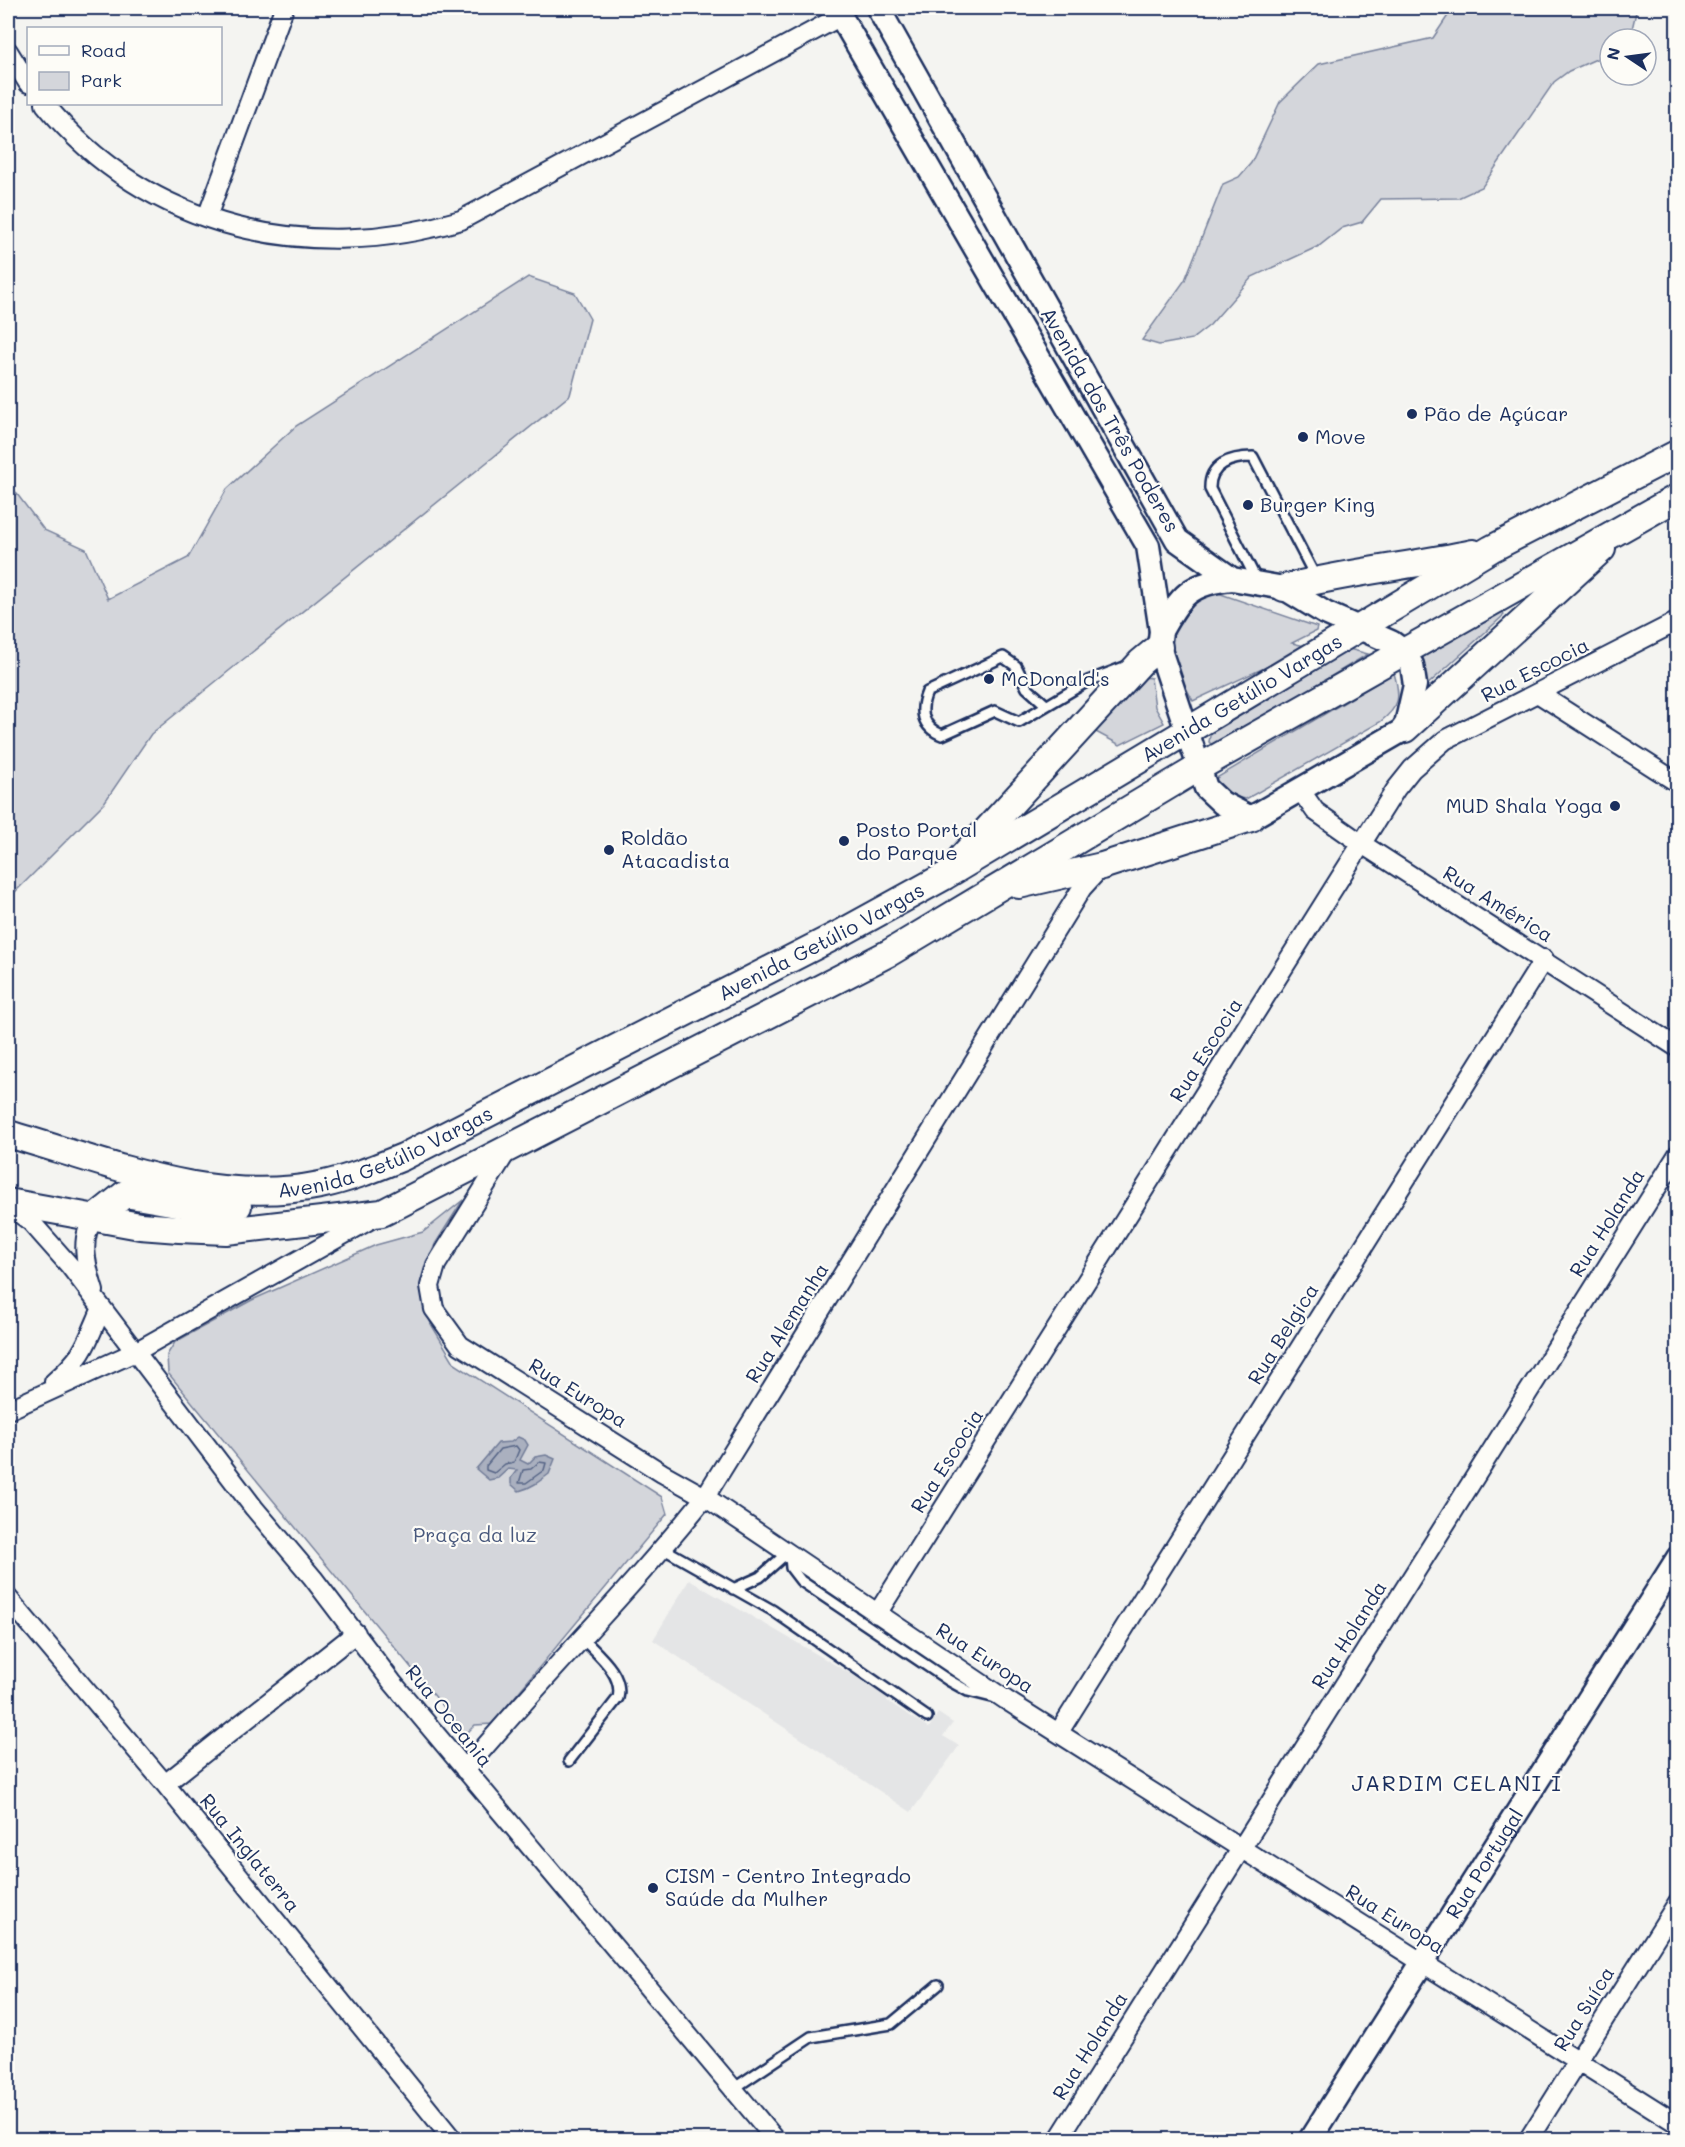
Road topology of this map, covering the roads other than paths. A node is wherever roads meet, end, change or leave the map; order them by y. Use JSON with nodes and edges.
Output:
{"nodes":[{"id":1,"x":284,"y":8,"type":"edge"},
{"id":2,"x":878,"y":8,"type":"edge"},
{"id":3,"x":838,"y":12,"type":"edge"},
{"id":4,"x":8,"y":51,"type":"edge"},
{"id":5,"x":27,"y":81,"type":"edge"},
{"id":6,"x":46,"y":105,"type":"edge"},
{"id":7,"x":207,"y":217,"type":"junction"},
{"id":8,"x":1677,"y":453,"type":"edge"},
{"id":9,"x":1677,"y":497,"type":"edge"},
{"id":10,"x":1640,"y":516,"type":"junction"},
{"id":11,"x":1491,"y":549,"type":"junction"},
{"id":12,"x":1232,"y":579,"type":"junction"},
{"id":13,"x":1318,"y":580,"type":"junction"},
{"id":14,"x":1259,"y":584,"type":"junction"},
{"id":15,"x":1284,"y":588,"type":"junction"},
{"id":16,"x":1677,"y":621,"type":"edge"},
{"id":17,"x":1360,"y":628,"type":"junction"},
{"id":18,"x":1154,"y":647,"type":"junction"},
{"id":19,"x":1402,"y":650,"type":"junction"},
{"id":20,"x":1539,"y":694,"type":"junction"},
{"id":21,"x":1046,"y":705,"type":"junction"},
{"id":22,"x":1405,"y":729,"type":"junction"},
{"id":23,"x":1189,"y":732,"type":"junction"},
{"id":24,"x":1198,"y":768,"type":"junction"},
{"id":25,"x":1677,"y":783,"type":"edge"},
{"id":26,"x":1301,"y":791,"type":"junction"},
{"id":27,"x":1251,"y":818,"type":"junction"},
{"id":28,"x":1362,"y":844,"type":"junction"},
{"id":29,"x":1102,"y":866,"type":"junction"},
{"id":30,"x":945,"y":876,"type":"junction"},
{"id":31,"x":990,"y":894,"type":"junction"},
{"id":32,"x":1544,"y":960,"type":"junction"},
{"id":33,"x":1677,"y":1048,"type":"edge"},
{"id":34,"x":8,"y":1134,"type":"edge"},
{"id":35,"x":507,"y":1151,"type":"junction"},
{"id":36,"x":1677,"y":1154,"type":"edge"},
{"id":37,"x":318,"y":1186,"type":"junction"},
{"id":38,"x":8,"y":1203,"type":"edge"},
{"id":39,"x":382,"y":1213,"type":"junction"},
{"id":40,"x":96,"y":1218,"type":"junction"},
{"id":41,"x":101,"y":1310,"type":"junction"},
{"id":42,"x":135,"y":1352,"type":"junction"},
{"id":43,"x":41,"y":1393,"type":"junction"},
{"id":44,"x":8,"y":1410,"type":"edge"},
{"id":45,"x":705,"y":1497,"type":"junction"},
{"id":46,"x":664,"y":1549,"type":"junction"},
{"id":47,"x":789,"y":1554,"type":"junction"},
{"id":48,"x":1677,"y":1558,"type":"edge"},
{"id":49,"x":733,"y":1589,"type":"junction"},
{"id":50,"x":8,"y":1598,"type":"edge"},
{"id":51,"x":877,"y":1614,"type":"junction"},
{"id":52,"x":356,"y":1633,"type":"junction"},
{"id":53,"x":582,"y":1637,"type":"junction"},
{"id":54,"x":1006,"y":1700,"type":"junction"},
{"id":55,"x":927,"y":1717,"type":"dead end"},
{"id":56,"x":1059,"y":1732,"type":"junction"},
{"id":57,"x":569,"y":1761,"type":"dead end"},
{"id":58,"x":465,"y":1770,"type":"junction"},
{"id":59,"x":165,"y":1784,"type":"junction"},
{"id":60,"x":1241,"y":1849,"type":"junction"},
{"id":61,"x":1677,"y":1902,"type":"edge"},
{"id":62,"x":1424,"y":1963,"type":"junction"},
{"id":63,"x":938,"y":1985,"type":"dead end"},
{"id":64,"x":1578,"y":2060,"type":"junction"},
{"id":65,"x":733,"y":2089,"type":"junction"},
{"id":66,"x":1677,"y":2124,"type":"edge"},
{"id":67,"x":453,"y":2139,"type":"edge"},
{"id":68,"x":776,"y":2139,"type":"edge"},
{"id":69,"x":1058,"y":2139,"type":"edge"},
{"id":70,"x":1310,"y":2139,"type":"edge"},
{"id":71,"x":1528,"y":2139,"type":"edge"}],
"edges":[{"from":1,"to":7,"type":"street"},
{"from":2,"to":12,"type":"street","name":"Avenida dos Três Poderes"},
{"from":3,"to":7,"type":"street"},
{"from":3,"to":18,"type":"street","name":"Avenida dos Três Poderes"},
{"from":4,"to":5,"type":"street"},
{"from":6,"to":7,"type":"street"},
{"from":8,"to":11,"type":"main road","name":"Avenida Getúlio Vargas"},
{"from":9,"to":10,"type":"main road","name":"Avenida Getúlio Vargas"},
{"from":10,"to":19,"type":"main road","name":"Avenida Getúlio Vargas"},
{"from":10,"to":22,"type":"main road"},
{"from":11,"to":13,"type":"main road"},
{"from":11,"to":17,"type":"main road","name":"Avenida Getúlio Vargas"},
{"from":12,"to":14,"type":"street","name":"Avenida dos Três Poderes"},
{"from":12,"to":18,"type":"street"},
{"from":13,"to":14,"type":"lane"},
{"from":13,"to":15,"type":"main road"},
{"from":14,"to":15,"type":"street","name":"Avenida dos Três Poderes"},
{"from":15,"to":17,"type":"street","name":"Avenida dos Três Poderes"},
{"from":16,"to":20,"type":"street","name":"Rua Escocia"},
{"from":17,"to":19,"type":"street","name":"Avenida dos Três Poderes"},
{"from":17,"to":23,"type":"main road","name":"Avenida Getúlio Vargas"},
{"from":18,"to":21,"type":"lane"},
{"from":18,"to":23,"type":"street","name":"Avenida dos Três Poderes"},
{"from":18,"to":30,"type":"main road"},
{"from":19,"to":22,"type":"street"},
{"from":19,"to":24,"type":"main road","name":"Avenida Getúlio Vargas"},
{"from":20,"to":25,"type":"street"},
{"from":20,"to":28,"type":"street","name":"Rua Escocia"},
{"from":21,"to":21,"type":"lane"},
{"from":22,"to":26,"type":"street"},
{"from":23,"to":24,"type":"street","name":"Avenida dos Três Poderes"},
{"from":23,"to":30,"type":"main road","name":"Avenida Getúlio Vargas"},
{"from":24,"to":27,"type":"street","name":"Avenida dos Três Poderes"},
{"from":24,"to":31,"type":"main road","name":"Avenida Getúlio Vargas"},
{"from":26,"to":27,"type":"street"},
{"from":26,"to":28,"type":"street","name":"Rua América"},
{"from":27,"to":29,"type":"main road"},
{"from":28,"to":32,"type":"street","name":"Rua América"},
{"from":28,"to":51,"type":"street","name":"Rua Escocia"},
{"from":29,"to":31,"type":"main road"},
{"from":29,"to":45,"type":"street","name":"Rua Alemanha"},
{"from":30,"to":37,"type":"main road","name":"Avenida Getúlio Vargas"},
{"from":31,"to":35,"type":"main road","name":"Avenida Getúlio Vargas"},
{"from":32,"to":33,"type":"street","name":"Rua América"},
{"from":32,"to":56,"type":"street","name":"Rua Belgica"},
{"from":34,"to":37,"type":"main road","name":"Avenida Getúlio Vargas"},
{"from":35,"to":39,"type":"main road","name":"Avenida Getúlio Vargas"},
{"from":35,"to":45,"type":"street","name":"Rua Europa"},
{"from":36,"to":60,"type":"street","name":"Rua Holanda"},
{"from":37,"to":40,"type":"main road"},
{"from":38,"to":40,"type":"main road","name":"Avenida Getúlio Vargas"},
{"from":38,"to":41,"type":"street","name":"Rua Oceania"},
{"from":39,"to":40,"type":"main road","name":"Avenida Getúlio Vargas"},
{"from":39,"to":42,"type":"street","name":"Avenida Getúlio Vargas"},
{"from":40,"to":41,"type":"street","name":"Rua Oceania"},
{"from":41,"to":42,"type":"street","name":"Rua Oceania"},
{"from":41,"to":43,"type":"street"},
{"from":42,"to":43,"type":"street","name":"Avenida Getúlio Vargas"},
{"from":42,"to":52,"type":"street","name":"Rua Oceania"},
{"from":43,"to":44,"type":"street","name":"Avenida Getúlio Vargas"},
{"from":45,"to":46,"type":"street","name":"Rua Alemanha"},
{"from":45,"to":47,"type":"street","name":"Rua Europa"},
{"from":46,"to":49,"type":"lane"},
{"from":46,"to":53,"type":"street","name":"Rua Alemanha"},
{"from":47,"to":49,"type":"lane"},
{"from":47,"to":51,"type":"street","name":"Rua Europa"},
{"from":47,"to":54,"type":"lane"},
{"from":48,"to":62,"type":"street","name":"Rua Portugal"},
{"from":49,"to":55,"type":"lane"},
{"from":50,"to":59,"type":"street","name":"Rua Inglaterra"},
{"from":51,"to":54,"type":"street","name":"Rua Europa"},
{"from":52,"to":58,"type":"street","name":"Rua Oceania"},
{"from":52,"to":59,"type":"street"},
{"from":53,"to":57,"type":"lane"},
{"from":53,"to":58,"type":"street","name":"Rua Alemanha"},
{"from":54,"to":56,"type":"street","name":"Rua Europa"},
{"from":56,"to":60,"type":"street","name":"Rua Europa"},
{"from":58,"to":65,"type":"street","name":"Rua Oceania"},
{"from":59,"to":67,"type":"street","name":"Rua Inglaterra"},
{"from":60,"to":62,"type":"street","name":"Rua Europa"},
{"from":60,"to":69,"type":"street","name":"Rua Holanda"},
{"from":61,"to":64,"type":"street","name":"Rua Suíca"},
{"from":62,"to":64,"type":"street","name":"Rua Europa"},
{"from":62,"to":70,"type":"street","name":"Rua Portugal"},
{"from":63,"to":65,"type":"lane"},
{"from":64,"to":66,"type":"street","name":"Rua Europa"},
{"from":64,"to":71,"type":"street","name":"Rua Suíca"},
{"from":65,"to":68,"type":"street","name":"Rua Oceania"}]}
